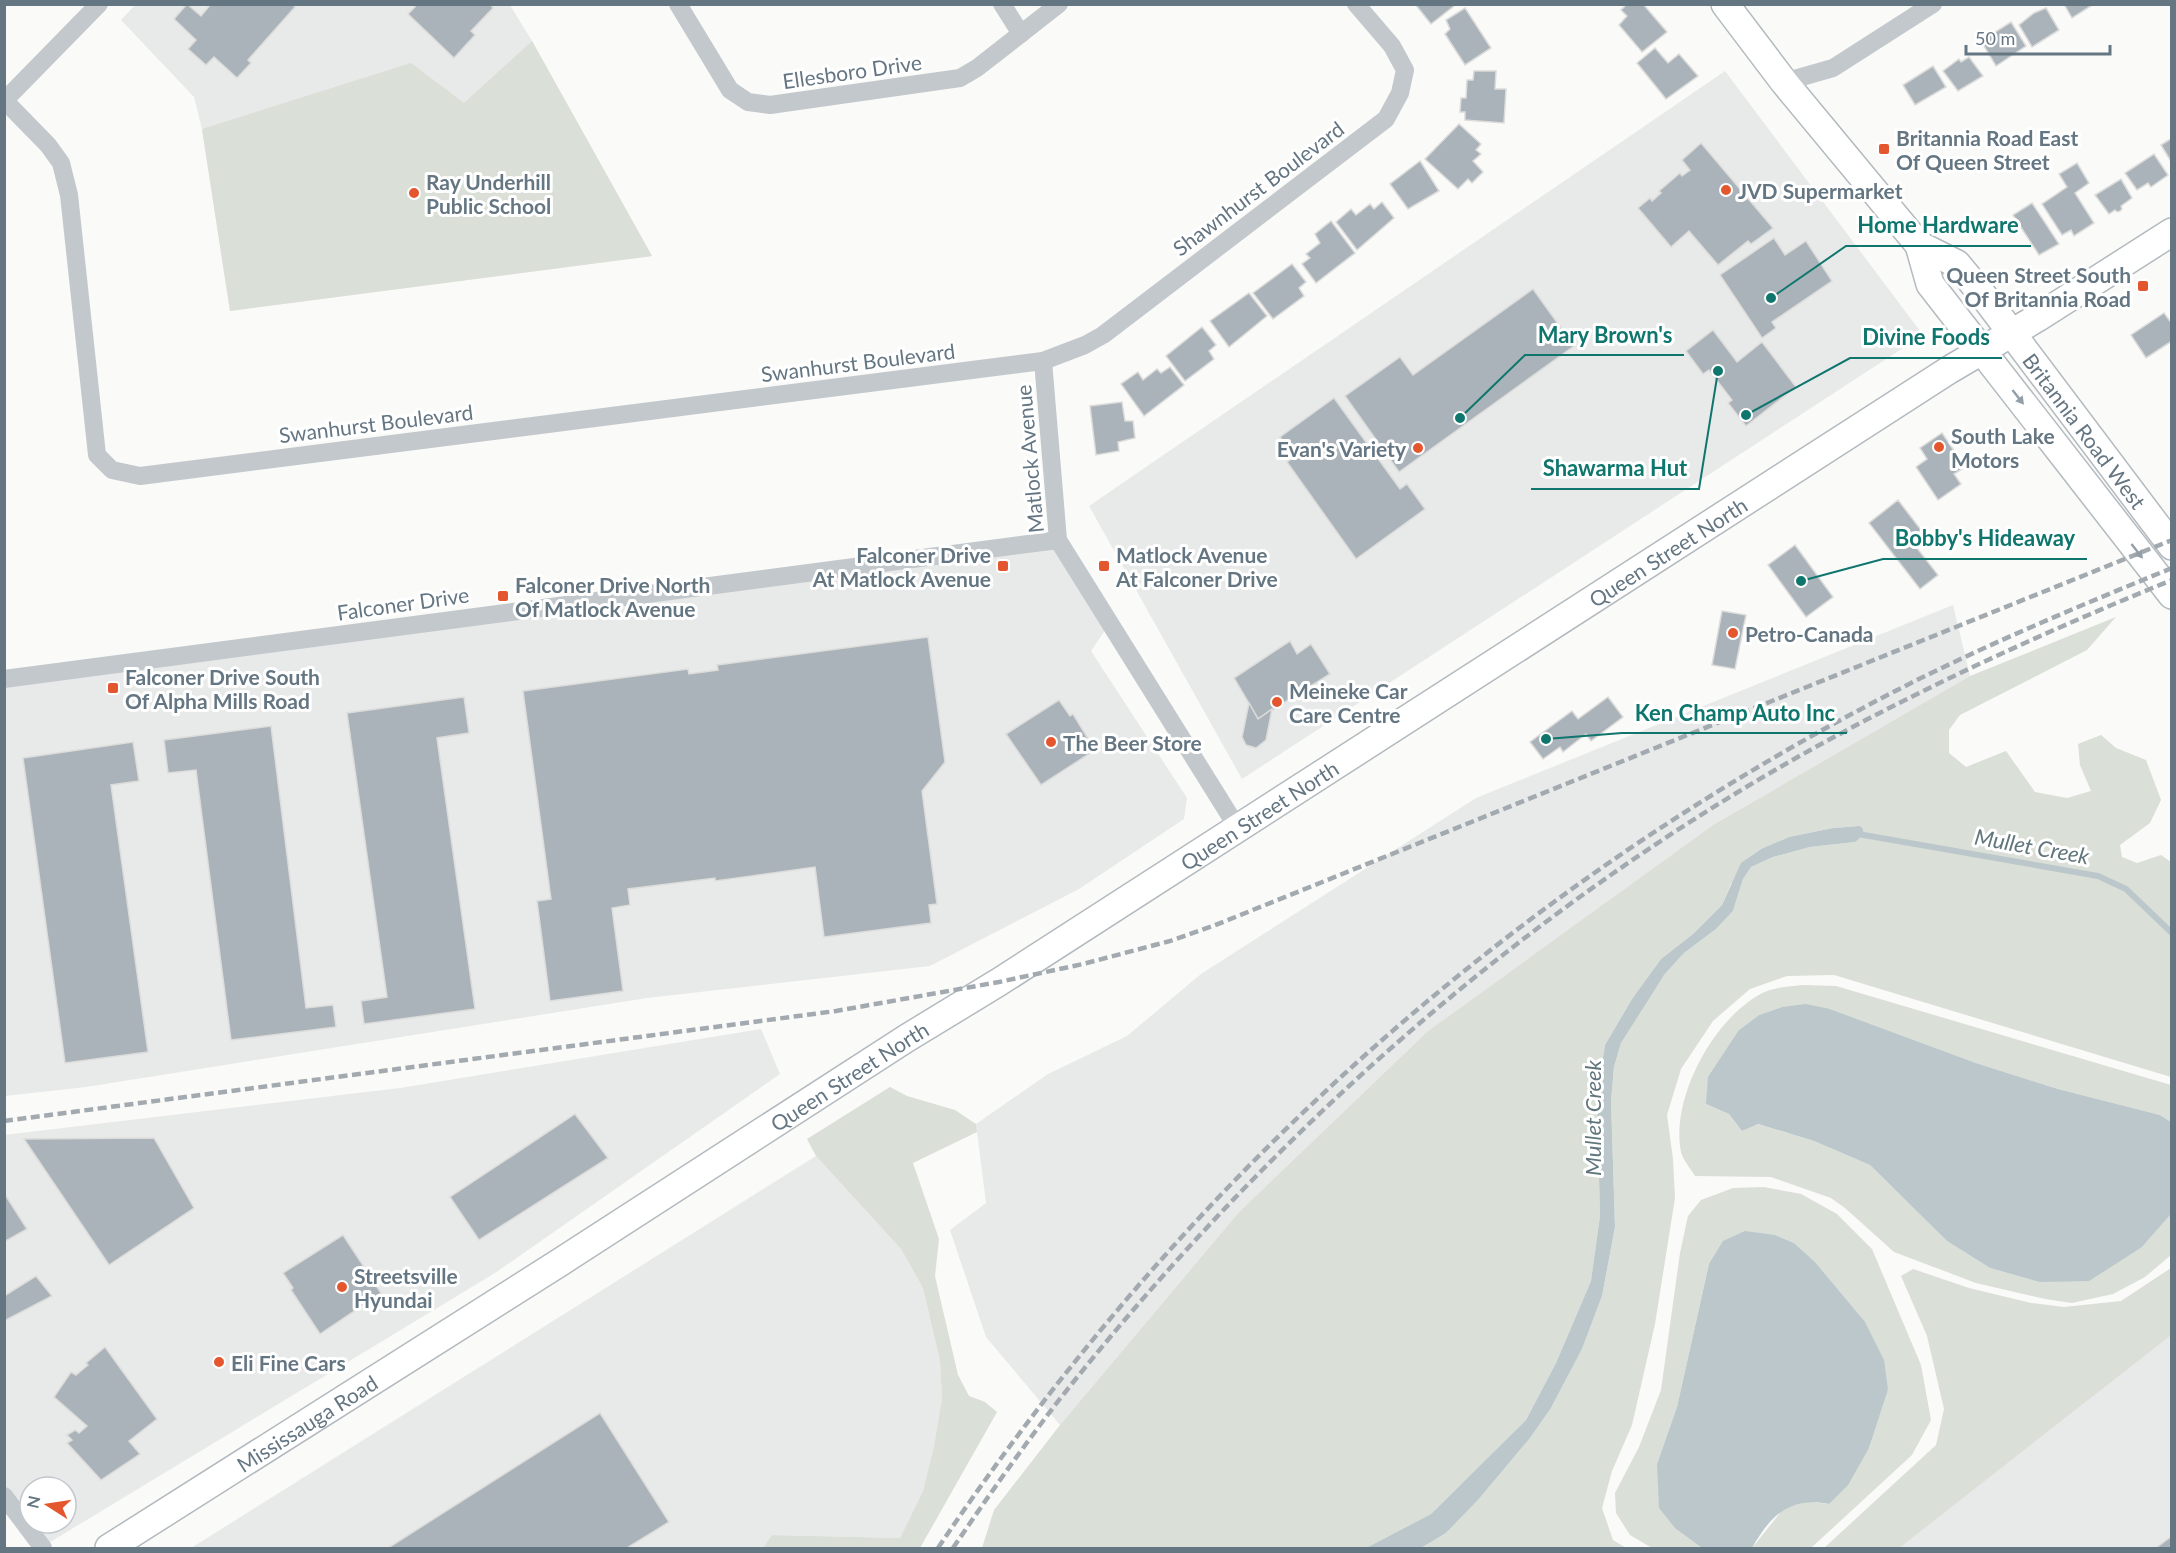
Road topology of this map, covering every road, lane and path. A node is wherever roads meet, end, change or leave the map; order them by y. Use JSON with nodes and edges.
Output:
{"nodes":[{"id":1,"x":99,"y":4,"type":"edge"},
{"id":2,"x":678,"y":4,"type":"edge"},
{"id":3,"x":1002,"y":4,"type":"edge"},
{"id":4,"x":1059,"y":4,"type":"edge"},
{"id":5,"x":1356,"y":4,"type":"edge"},
{"id":6,"x":1725,"y":4,"type":"edge"},
{"id":7,"x":1933,"y":4,"type":"edge"},
{"id":8,"x":1021,"y":34,"type":"junction"},
{"id":9,"x":1784,"y":82,"type":"junction"},
{"id":10,"x":5,"y":101,"type":"edge"},
{"id":11,"x":2172,"y":232,"type":"edge"},
{"id":12,"x":1919,"y":245,"type":"junction"},
{"id":13,"x":2012,"y":333,"type":"junction"},
{"id":14,"x":1983,"y":350,"type":"junction"},
{"id":15,"x":1043,"y":361,"type":"junction"},
{"id":16,"x":1058,"y":540,"type":"junction"},
{"id":17,"x":2172,"y":546,"type":"edge"},
{"id":18,"x":2172,"y":595,"type":"edge"},
{"id":19,"x":4,"y":679,"type":"edge"},
{"id":20,"x":1237,"y":827,"type":"junction"},
{"id":21,"x":505,"y":1296,"type":"joint"},
{"id":22,"x":4,"y":1496,"type":"edge"},
{"id":23,"x":43,"y":1548,"type":"edge"},
{"id":24,"x":109,"y":1548,"type":"edge"}],
"edges":[{"from":1,"to":10,"type":"street"},
{"from":2,"to":8,"type":"street","name":"Ellesboro Drive"},
{"from":3,"to":8,"type":"street"},
{"from":4,"to":8,"type":"street","name":"Ellesboro Drive"},
{"from":5,"to":15,"type":"street","name":"Shawnhurst Boulevard"},
{"from":6,"to":9,"type":"main road","name":"Britannia Road West"},
{"from":7,"to":9,"type":"street"},
{"from":9,"to":12,"type":"main road","name":"Britannia Road West"},
{"from":10,"to":15,"type":"street","name":"Swanhurst Boulevard"},
{"from":11,"to":13,"type":"main road","name":"Queen Street North"},
{"from":12,"to":13,"type":"main road","name":"Britannia Road West"},
{"from":12,"to":14,"type":"main road","name":"Britannia Road West"},
{"from":13,"to":14,"type":"main road","name":"Queen Street North"},
{"from":13,"to":17,"type":"main road","name":"Britannia Road West"},
{"from":14,"to":18,"type":"main road","name":"Britannia Road West","one_way":true},
{"from":14,"to":20,"type":"main road","name":"Queen Street North"},
{"from":15,"to":16,"type":"street","name":"Matlock Avenue"},
{"from":16,"to":19,"type":"street","name":"Falconer Drive"},
{"from":16,"to":20,"type":"street","name":"Matlock Avenue"},
{"from":20,"to":21,"type":"main road","name":"Queen Street North"},
{"from":21,"to":24,"type":"main road","name":"Mississauga Road"},
{"from":22,"to":23,"type":"street"}]}
